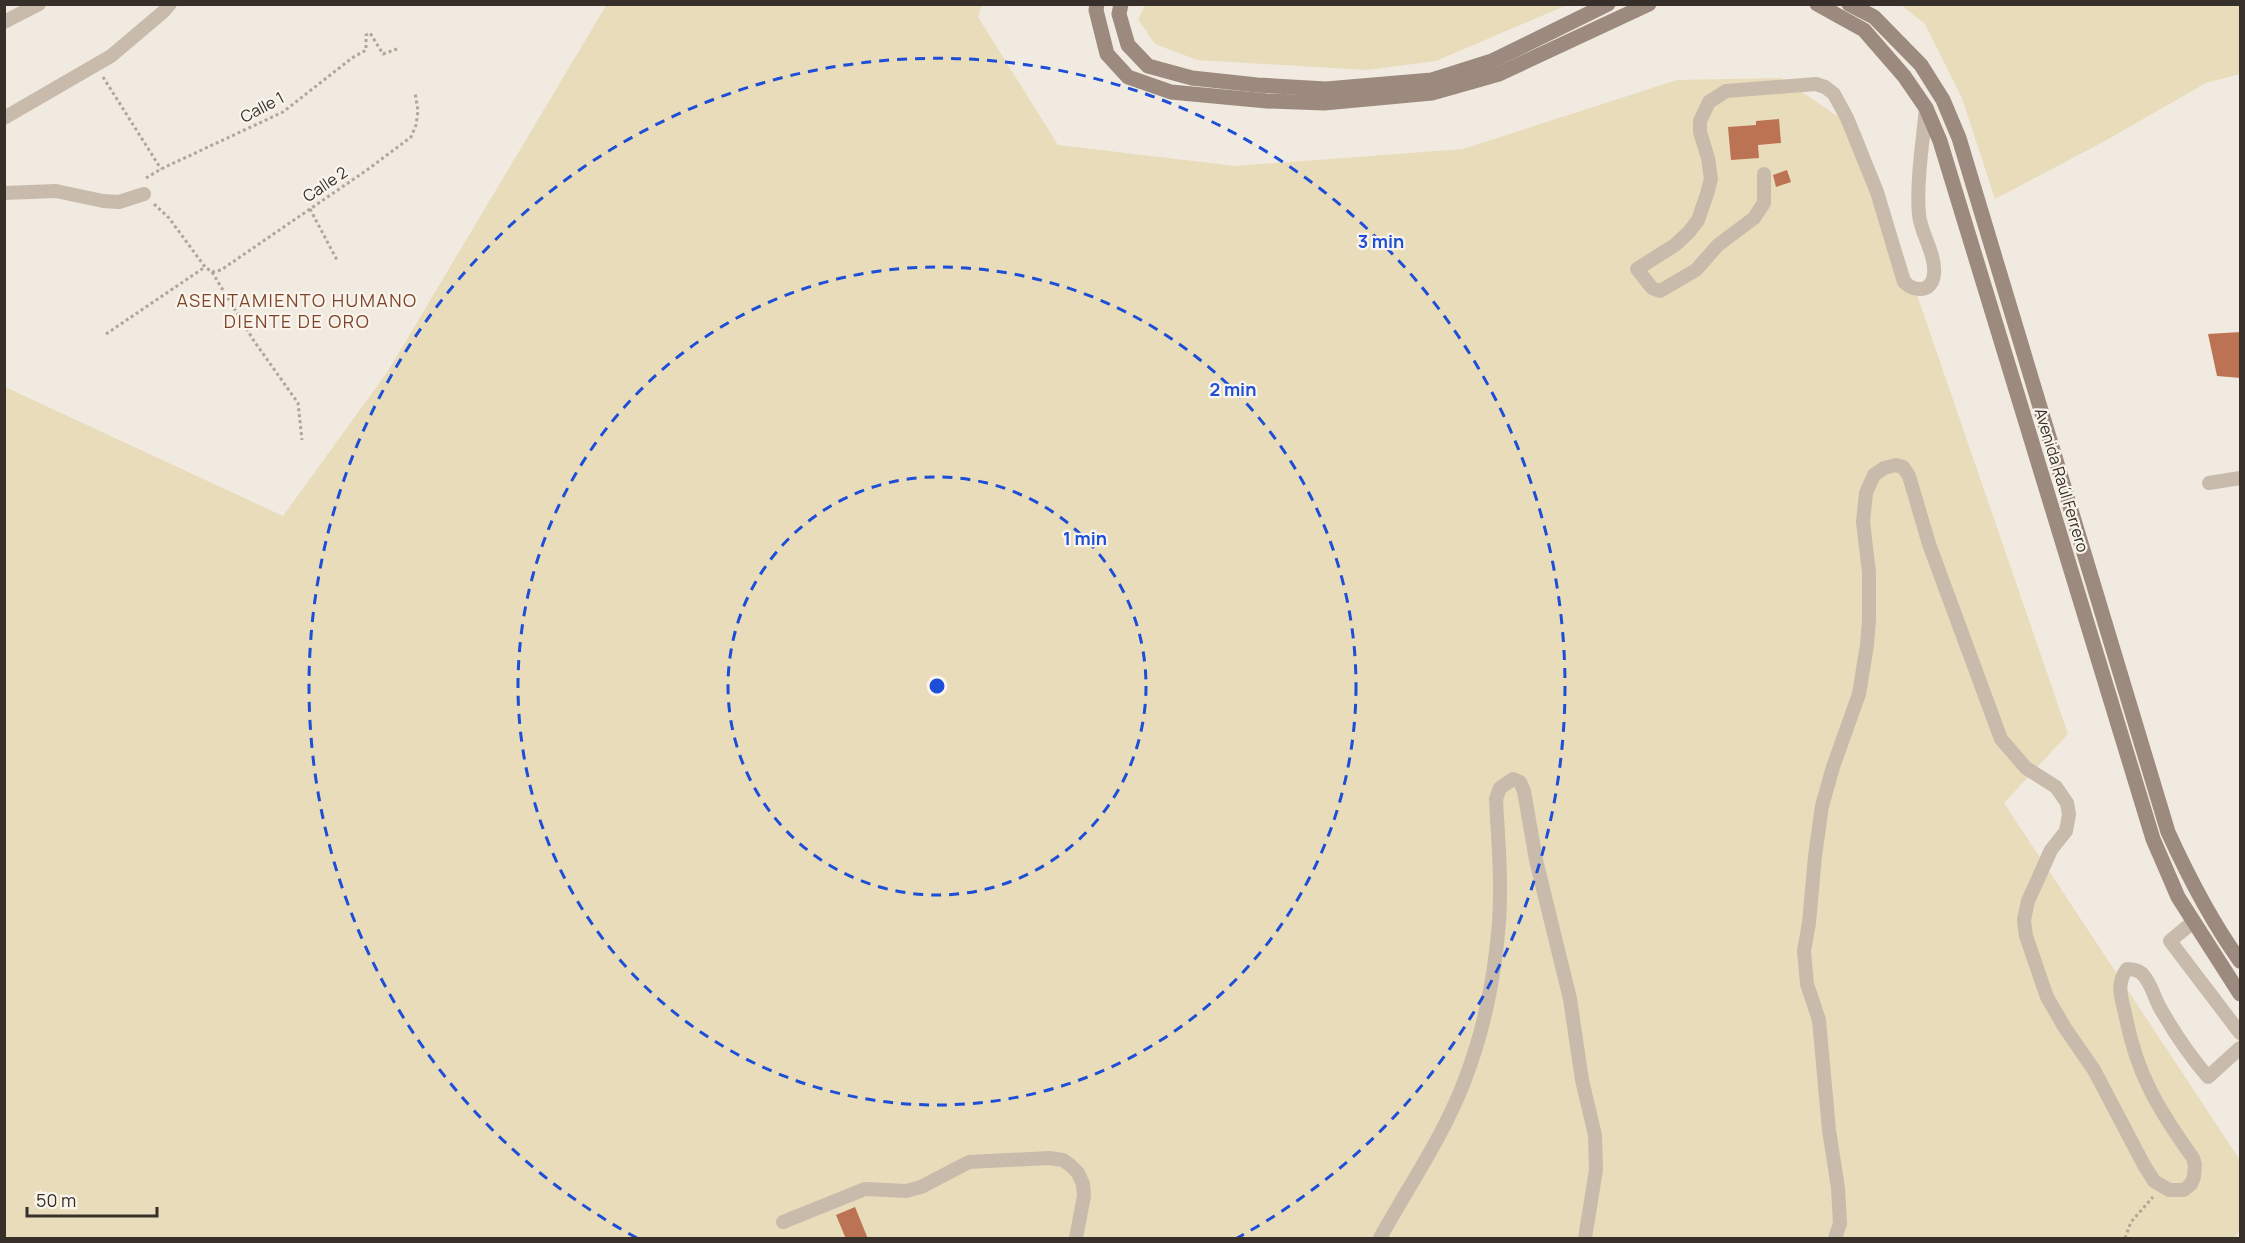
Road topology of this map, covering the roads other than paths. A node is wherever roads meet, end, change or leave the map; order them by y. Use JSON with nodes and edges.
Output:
{"nodes":[{"id":1,"x":39,"y":4,"type":"edge"},
{"id":2,"x":170,"y":4,"type":"edge"},
{"id":3,"x":1097,"y":4,"type":"edge"},
{"id":4,"x":1121,"y":4,"type":"edge"},
{"id":5,"x":1608,"y":4,"type":"edge"},
{"id":6,"x":1649,"y":4,"type":"edge"},
{"id":7,"x":1817,"y":4,"type":"edge"},
{"id":8,"x":1849,"y":4,"type":"edge"},
{"id":9,"x":4,"y":22,"type":"edge"},
{"id":10,"x":1926,"y":108,"type":"junction"},
{"id":11,"x":4,"y":118,"type":"edge"},
{"id":12,"x":1764,"y":174,"type":"dead end"},
{"id":13,"x":140,"y":189,"type":"road end"},
{"id":14,"x":4,"y":194,"type":"edge"},
{"id":15,"x":2241,"y":478,"type":"edge"},
{"id":16,"x":2209,"y":483,"type":"dead end"},
{"id":17,"x":2193,"y":922,"type":"junction"},
{"id":18,"x":2241,"y":961,"type":"edge"},
{"id":19,"x":2241,"y":994,"type":"edge"},
{"id":20,"x":2241,"y":1033,"type":"edge"},
{"id":21,"x":2241,"y":1048,"type":"edge"},
{"id":22,"x":783,"y":1222,"type":"dead end"},
{"id":23,"x":1076,"y":1239,"type":"edge"},
{"id":24,"x":1380,"y":1239,"type":"edge"},
{"id":25,"x":1585,"y":1239,"type":"edge"},
{"id":26,"x":1835,"y":1239,"type":"edge"}],
"edges":[{"from":1,"to":9,"type":"street"},
{"from":2,"to":11,"type":"street"},
{"from":3,"to":6,"type":"main road"},
{"from":4,"to":5,"type":"main road"},
{"from":7,"to":10,"type":"main road","name":"Avenida Raúl Ferrero"},
{"from":8,"to":18,"type":"main road","name":"Avenida Raúl Ferrero"},
{"from":10,"to":12,"type":"street"},
{"from":10,"to":17,"type":"main road","name":"Avenida Raúl Ferrero"},
{"from":13,"to":14,"type":"street"},
{"from":15,"to":16,"type":"street"},
{"from":17,"to":19,"type":"main road","name":"Avenida Raúl Ferrero"},
{"from":17,"to":20,"type":"street"},
{"from":21,"to":26,"type":"street"},
{"from":22,"to":23,"type":"street"},
{"from":24,"to":25,"type":"street"}]}
